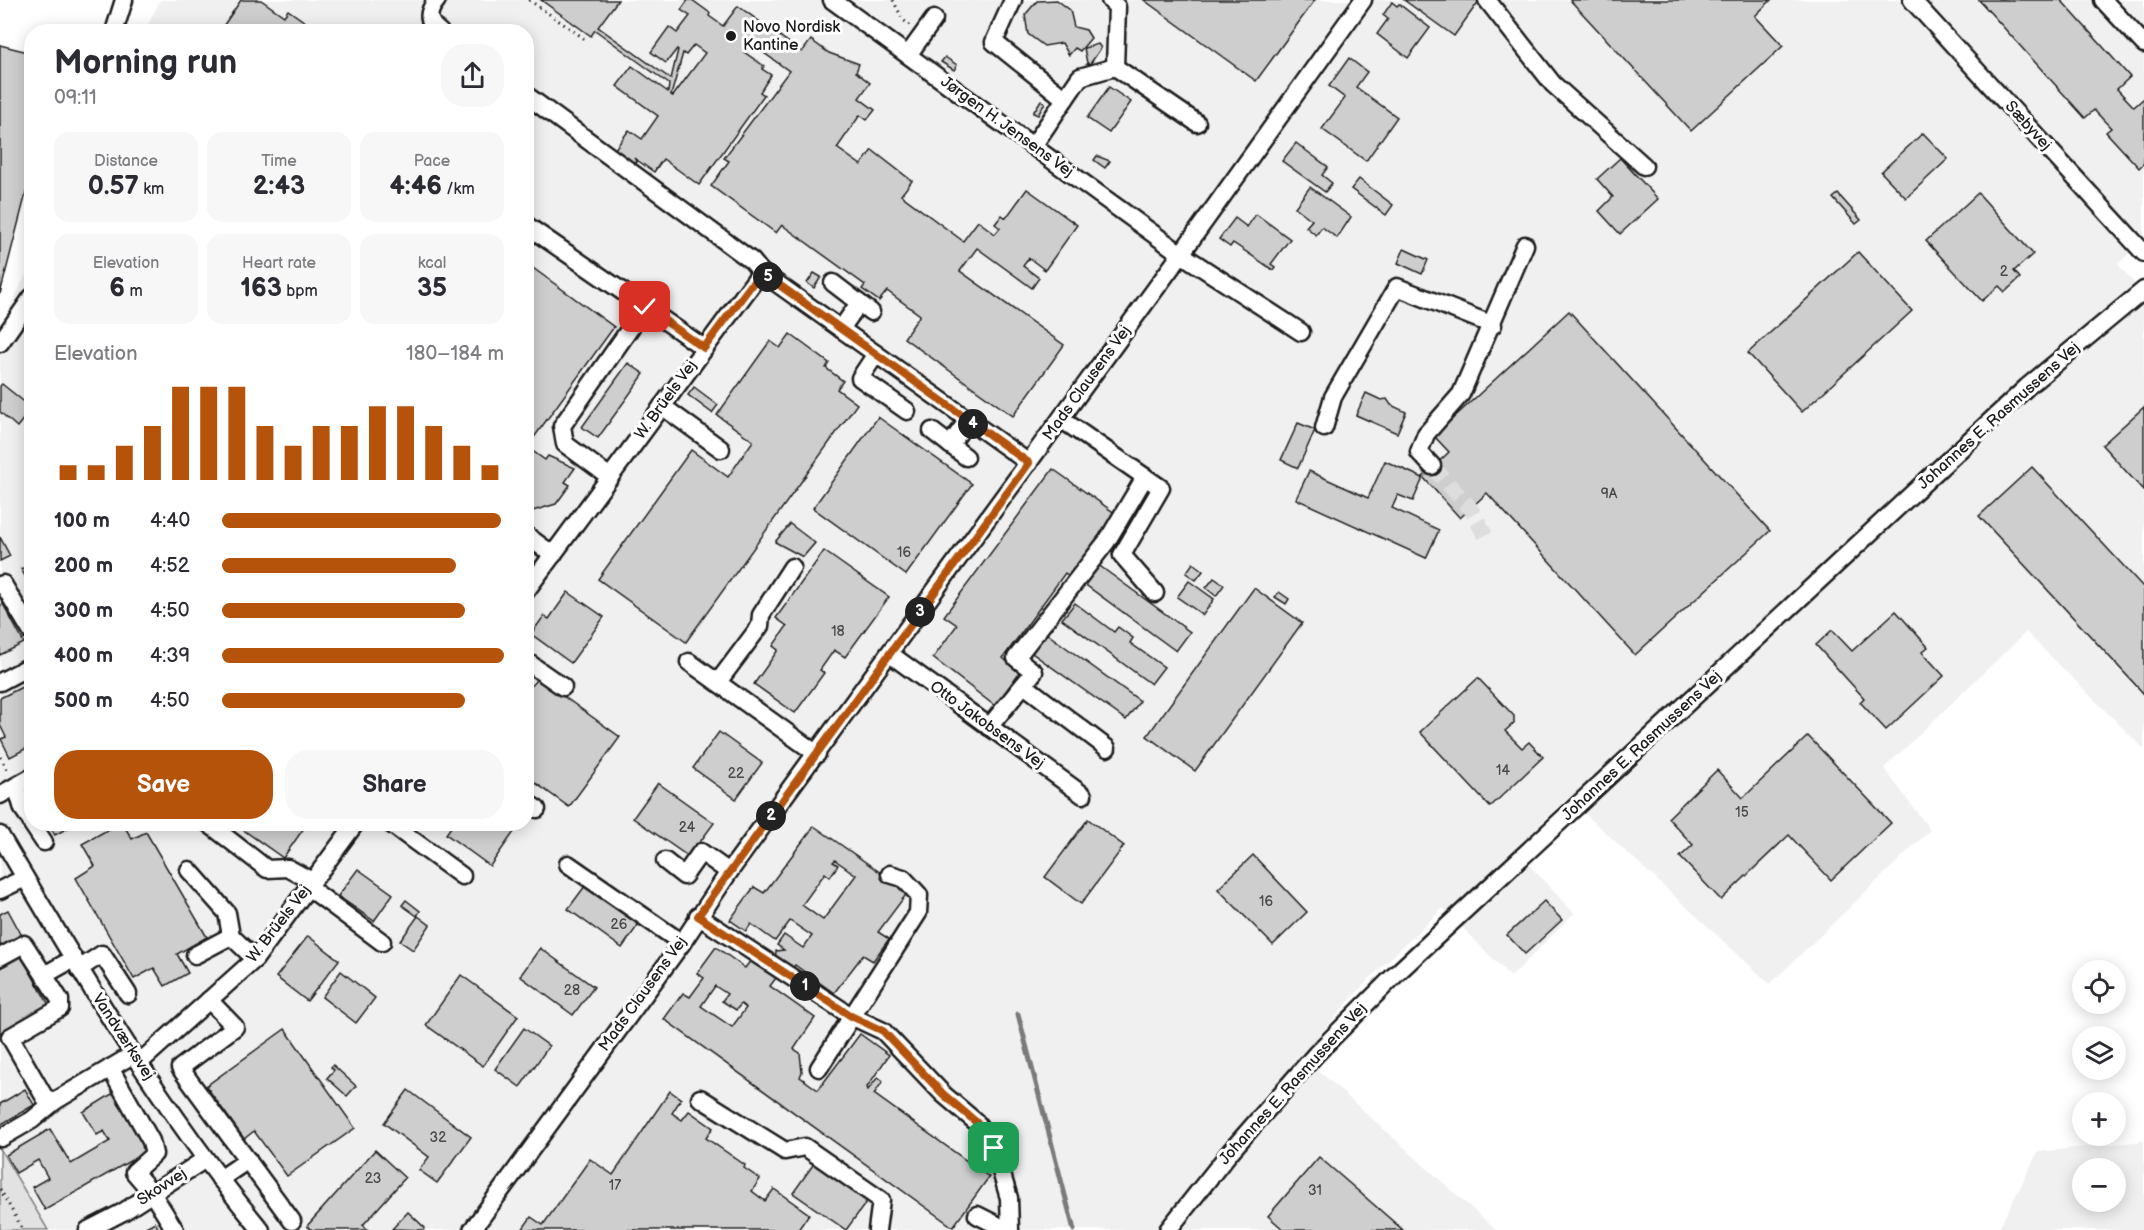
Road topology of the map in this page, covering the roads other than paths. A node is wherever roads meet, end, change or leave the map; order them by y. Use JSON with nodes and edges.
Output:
{"nodes":[{"id":1,"x":124,"y":0,"type":"edge"},
{"id":2,"x":437,"y":0,"type":"edge"},
{"id":3,"x":832,"y":0,"type":"edge"},
{"id":4,"x":1013,"y":0,"type":"edge"},
{"id":5,"x":1110,"y":0,"type":"edge"},
{"id":6,"x":1363,"y":0,"type":"edge"},
{"id":7,"x":1487,"y":0,"type":"edge"},
{"id":8,"x":1912,"y":0,"type":"edge"},
{"id":9,"x":2103,"y":0,"type":"edge"},
{"id":10,"x":934,"y":19,"type":"dead end"},
{"id":11,"x":116,"y":24,"type":"edge"},
{"id":12,"x":431,"y":24,"type":"edge"},
{"id":13,"x":2144,"y":44,"type":"edge"},
{"id":14,"x":908,"y":56,"type":"junction"},
{"id":15,"x":1115,"y":67,"type":"junction"},
{"id":16,"x":1065,"y":99,"type":"junction"},
{"id":17,"x":534,"y":102,"type":"edge"},
{"id":18,"x":1197,"y":123,"type":"dead end"},
{"id":19,"x":1033,"y":146,"type":"junction"},
{"id":20,"x":1644,"y":166,"type":"dead end"},
{"id":21,"x":534,"y":231,"type":"edge"},
{"id":22,"x":1525,"y":245,"type":"dead end"},
{"id":23,"x":2144,"y":253,"type":"edge"},
{"id":24,"x":1181,"y":254,"type":"junction"},
{"id":25,"x":761,"y":272,"type":"junction"},
{"id":26,"x":833,"y":283,"type":"dead end"},
{"id":27,"x":2144,"y":290,"type":"edge"},
{"id":28,"x":645,"y":307,"type":"junction"},
{"id":29,"x":24,"y":308,"type":"edge"},
{"id":30,"x":1493,"y":325,"type":"junction"},
{"id":31,"x":841,"y":329,"type":"junction"},
{"id":32,"x":1301,"y":332,"type":"dead end"},
{"id":33,"x":0,"y":343,"type":"edge"},
{"id":34,"x":704,"y":348,"type":"junction"},
{"id":35,"x":876,"y":354,"type":"junction"},
{"id":36,"x":662,"y":406,"type":"junction"},
{"id":37,"x":907,"y":411,"type":"dead end"},
{"id":38,"x":1061,"y":419,"type":"junction"},
{"id":39,"x":968,"y":420,"type":"junction"},
{"id":40,"x":1324,"y":428,"type":"dead end"},
{"id":41,"x":932,"y":431,"type":"dead end"},
{"id":42,"x":950,"y":444,"type":"junction"},
{"id":43,"x":721,"y":449,"type":"dead end"},
{"id":44,"x":966,"y":457,"type":"dead end"},
{"id":45,"x":1029,"y":463,"type":"junction"},
{"id":46,"x":1432,"y":466,"type":"tunnel mouth"},
{"id":47,"x":610,"y":477,"type":"junction"},
{"id":48,"x":1145,"y":477,"type":"junction"},
{"id":49,"x":534,"y":541,"type":"edge"},
{"id":50,"x":553,"y":555,"type":"junction"},
{"id":51,"x":792,"y":567,"type":"dead end"},
{"id":52,"x":534,"y":580,"type":"edge"},
{"id":53,"x":0,"y":585,"type":"edge"},
{"id":54,"x":1155,"y":593,"type":"dead end"},
{"id":55,"x":24,"y":619,"type":"edge"},
{"id":56,"x":890,"y":654,"type":"junction"},
{"id":57,"x":689,"y":662,"type":"dead end"},
{"id":58,"x":534,"y":667,"type":"edge"},
{"id":59,"x":24,"y":669,"type":"edge"},
{"id":60,"x":0,"y":682,"type":"edge"},
{"id":61,"x":718,"y":682,"type":"junction"},
{"id":62,"x":1024,"y":685,"type":"junction"},
{"id":63,"x":563,"y":687,"type":"dead end"},
{"id":64,"x":989,"y":727,"type":"junction"},
{"id":65,"x":1107,"y":748,"type":"dead end"},
{"id":66,"x":817,"y":754,"type":"junction"},
{"id":67,"x":24,"y":782,"type":"edge"},
{"id":68,"x":16,"y":786,"type":"junction"},
{"id":69,"x":0,"y":795,"type":"edge"},
{"id":70,"x":1083,"y":795,"type":"dead end"},
{"id":71,"x":24,"y":811,"type":"edge"},
{"id":72,"x":37,"y":831,"type":"edge"},
{"id":73,"x":218,"y":831,"type":"edge"},
{"id":74,"x":350,"y":831,"type":"edge"},
{"id":75,"x":401,"y":831,"type":"edge"},
{"id":76,"x":0,"y":835,"type":"edge"},
{"id":77,"x":44,"y":842,"type":"dead end"},
{"id":78,"x":665,"y":861,"type":"dead end"},
{"id":79,"x":568,"y":864,"type":"dead end"},
{"id":80,"x":189,"y":870,"type":"dead end"},
{"id":81,"x":729,"y":872,"type":"junction"},
{"id":82,"x":890,"y":874,"type":"dead end"},
{"id":83,"x":462,"y":876,"type":"dead end"},
{"id":84,"x":25,"y":878,"type":"junction"},
{"id":85,"x":310,"y":884,"type":"junction"},
{"id":86,"x":0,"y":890,"type":"edge"},
{"id":87,"x":698,"y":916,"type":"junction"},
{"id":88,"x":231,"y":936,"type":"junction"},
{"id":89,"x":382,"y":942,"type":"dead end"},
{"id":90,"x":682,"y":943,"type":"junction"},
{"id":91,"x":195,"y":955,"type":"dead end"},
{"id":92,"x":0,"y":957,"type":"edge"},
{"id":93,"x":255,"y":958,"type":"junction"},
{"id":94,"x":76,"y":964,"type":"junction"},
{"id":95,"x":46,"y":978,"type":"junction"},
{"id":96,"x":128,"y":994,"type":"dead end"},
{"id":97,"x":210,"y":1000,"type":"junction"},
{"id":98,"x":851,"y":1016,"type":"junction"},
{"id":99,"x":5,"y":1040,"type":"edge"},
{"id":100,"x":137,"y":1058,"type":"junction"},
{"id":101,"x":110,"y":1068,"type":"junction"},
{"id":102,"x":819,"y":1068,"type":"dead end"},
{"id":103,"x":700,"y":1098,"type":"dead end"},
{"id":104,"x":56,"y":1101,"type":"junction"},
{"id":105,"x":1,"y":1138,"type":"edge"},
{"id":106,"x":204,"y":1160,"type":"junction"},
{"id":107,"x":248,"y":1160,"type":"junction"},
{"id":108,"x":220,"y":1179,"type":"junction"},
{"id":109,"x":152,"y":1193,"type":"junction"},
{"id":110,"x":977,"y":1215,"type":"dead end"},
{"id":111,"x":292,"y":1221,"type":"dead end"},
{"id":112,"x":88,"y":1230,"type":"edge"},
{"id":113,"x":175,"y":1230,"type":"edge"},
{"id":114,"x":261,"y":1230,"type":"edge"},
{"id":115,"x":472,"y":1230,"type":"edge"},
{"id":116,"x":877,"y":1230,"type":"edge"},
{"id":117,"x":1009,"y":1230,"type":"edge"},
{"id":118,"x":1168,"y":1230,"type":"edge"}],
"edges":[{"from":1,"to":11,"type":"street"},
{"from":2,"to":12,"type":"street"},
{"from":3,"to":14,"type":"street","name":"Jørgen H. Jensens Vej"},
{"from":4,"to":16,"type":"street"},
{"from":5,"to":15,"type":"street"},
{"from":6,"to":24,"type":"street","name":"Mads Clausens Vej"},
{"from":7,"to":20,"type":"street"},
{"from":8,"to":23,"type":"street","name":"Sæbyvej"},
{"from":9,"to":13,"type":"street"},
{"from":10,"to":14,"type":"street"},
{"from":14,"to":19,"type":"street","name":"Jørgen H. Jensens Vej"},
{"from":15,"to":16,"type":"street"},
{"from":15,"to":18,"type":"street"},
{"from":16,"to":19,"type":"street"},
{"from":17,"to":25,"type":"street"},
{"from":19,"to":24,"type":"street","name":"Jørgen H. Jensens Vej"},
{"from":21,"to":28,"type":"street"},
{"from":22,"to":30,"type":"street"},
{"from":24,"to":32,"type":"street","name":"Jørgen H. Jensens Vej"},
{"from":24,"to":38,"type":"street","name":"Mads Clausens Vej"},
{"from":25,"to":31,"type":"street"},
{"from":25,"to":34,"type":"street","name":"W. Brüels Vej"},
{"from":26,"to":31,"type":"street"},
{"from":27,"to":118,"type":"street","name":"Johannes E. Rasmussens Vej"},
{"from":28,"to":34,"type":"street"},
{"from":28,"to":47,"type":"street"},
{"from":29,"to":33,"type":"street"},
{"from":30,"to":40,"type":"street"},
{"from":30,"to":46,"type":"street"},
{"from":31,"to":35,"type":"street"},
{"from":34,"to":36,"type":"street","name":"W. Brüels Vej"},
{"from":35,"to":37,"type":"street"},
{"from":35,"to":39,"type":"street"},
{"from":36,"to":43,"type":"street"},
{"from":36,"to":47,"type":"street","name":"W. Brüels Vej"},
{"from":38,"to":45,"type":"street","name":"Mads Clausens Vej"},
{"from":38,"to":48,"type":"street"},
{"from":39,"to":42,"type":"street"},
{"from":39,"to":45,"type":"street"},
{"from":41,"to":42,"type":"street"},
{"from":42,"to":44,"type":"street"},
{"from":45,"to":56,"type":"street","name":"Mads Clausens Vej"},
{"from":47,"to":50,"type":"street","name":"W. Brüels Vej"},
{"from":48,"to":54,"type":"street"},
{"from":48,"to":62,"type":"street"},
{"from":49,"to":50,"type":"street"},
{"from":50,"to":52,"type":"street","name":"W. Brüels Vej"},
{"from":51,"to":61,"type":"street"},
{"from":53,"to":55,"type":"street"},
{"from":56,"to":64,"type":"street","name":"Otto Jakobsens Vej"},
{"from":56,"to":66,"type":"street","name":"Mads Clausens Vej"},
{"from":57,"to":61,"type":"street"},
{"from":58,"to":63,"type":"street"},
{"from":59,"to":60,"type":"street"},
{"from":61,"to":66,"type":"street"},
{"from":62,"to":64,"type":"street"},
{"from":62,"to":65,"type":"street"},
{"from":64,"to":70,"type":"street","name":"Otto Jakobsens Vej"},
{"from":66,"to":81,"type":"street","name":"Mads Clausens Vej"},
{"from":67,"to":68,"type":"street"},
{"from":68,"to":69,"type":"street"},
{"from":68,"to":71,"type":"street"},
{"from":72,"to":77,"type":"street"},
{"from":73,"to":85,"type":"street"},
{"from":74,"to":85,"type":"street","name":"W. Brüels Vej"},
{"from":75,"to":83,"type":"street"},
{"from":76,"to":84,"type":"street","name":"Vandværksvej"},
{"from":78,"to":81,"type":"street"},
{"from":79,"to":90,"type":"street"},
{"from":80,"to":88,"type":"street"},
{"from":81,"to":87,"type":"street","name":"Mads Clausens Vej"},
{"from":82,"to":98,"type":"street"},
{"from":84,"to":86,"type":"street"},
{"from":84,"to":94,"type":"street","name":"Vandværksvej"},
{"from":85,"to":89,"type":"street"},
{"from":85,"to":93,"type":"street","name":"W. Brüels Vej"},
{"from":87,"to":90,"type":"street","name":"Mads Clausens Vej"},
{"from":87,"to":98,"type":"street"},
{"from":88,"to":91,"type":"street"},
{"from":88,"to":93,"type":"street"},
{"from":90,"to":115,"type":"street","name":"Mads Clausens Vej"},
{"from":92,"to":95,"type":"street"},
{"from":93,"to":97,"type":"street","name":"W. Brüels Vej"},
{"from":94,"to":95,"type":"street"},
{"from":94,"to":96,"type":"street"},
{"from":94,"to":100,"type":"street","name":"Vandværksvej"},
{"from":95,"to":99,"type":"street"},
{"from":97,"to":100,"type":"street","name":"W. Brüels Vej"},
{"from":97,"to":107,"type":"street"},
{"from":98,"to":102,"type":"street"},
{"from":98,"to":117,"type":"street"},
{"from":99,"to":104,"type":"street"},
{"from":100,"to":101,"type":"street","name":"W. Brüels Vej"},
{"from":100,"to":106,"type":"street","name":"Vandværksvej"},
{"from":101,"to":104,"type":"street","name":"W. Brüels Vej"},
{"from":101,"to":109,"type":"street"},
{"from":103,"to":116,"type":"street"},
{"from":104,"to":105,"type":"street","name":"W. Brüels Vej"},
{"from":106,"to":108,"type":"street","name":"Vandværksvej"},
{"from":106,"to":109,"type":"street","name":"Skovvej"},
{"from":107,"to":108,"type":"street"},
{"from":107,"to":111,"type":"street"},
{"from":108,"to":114,"type":"street","name":"Vandværksvej"},
{"from":109,"to":112,"type":"street","name":"Skovvej"},
{"from":109,"to":113,"type":"street"},
{"from":110,"to":117,"type":"street"}]}
